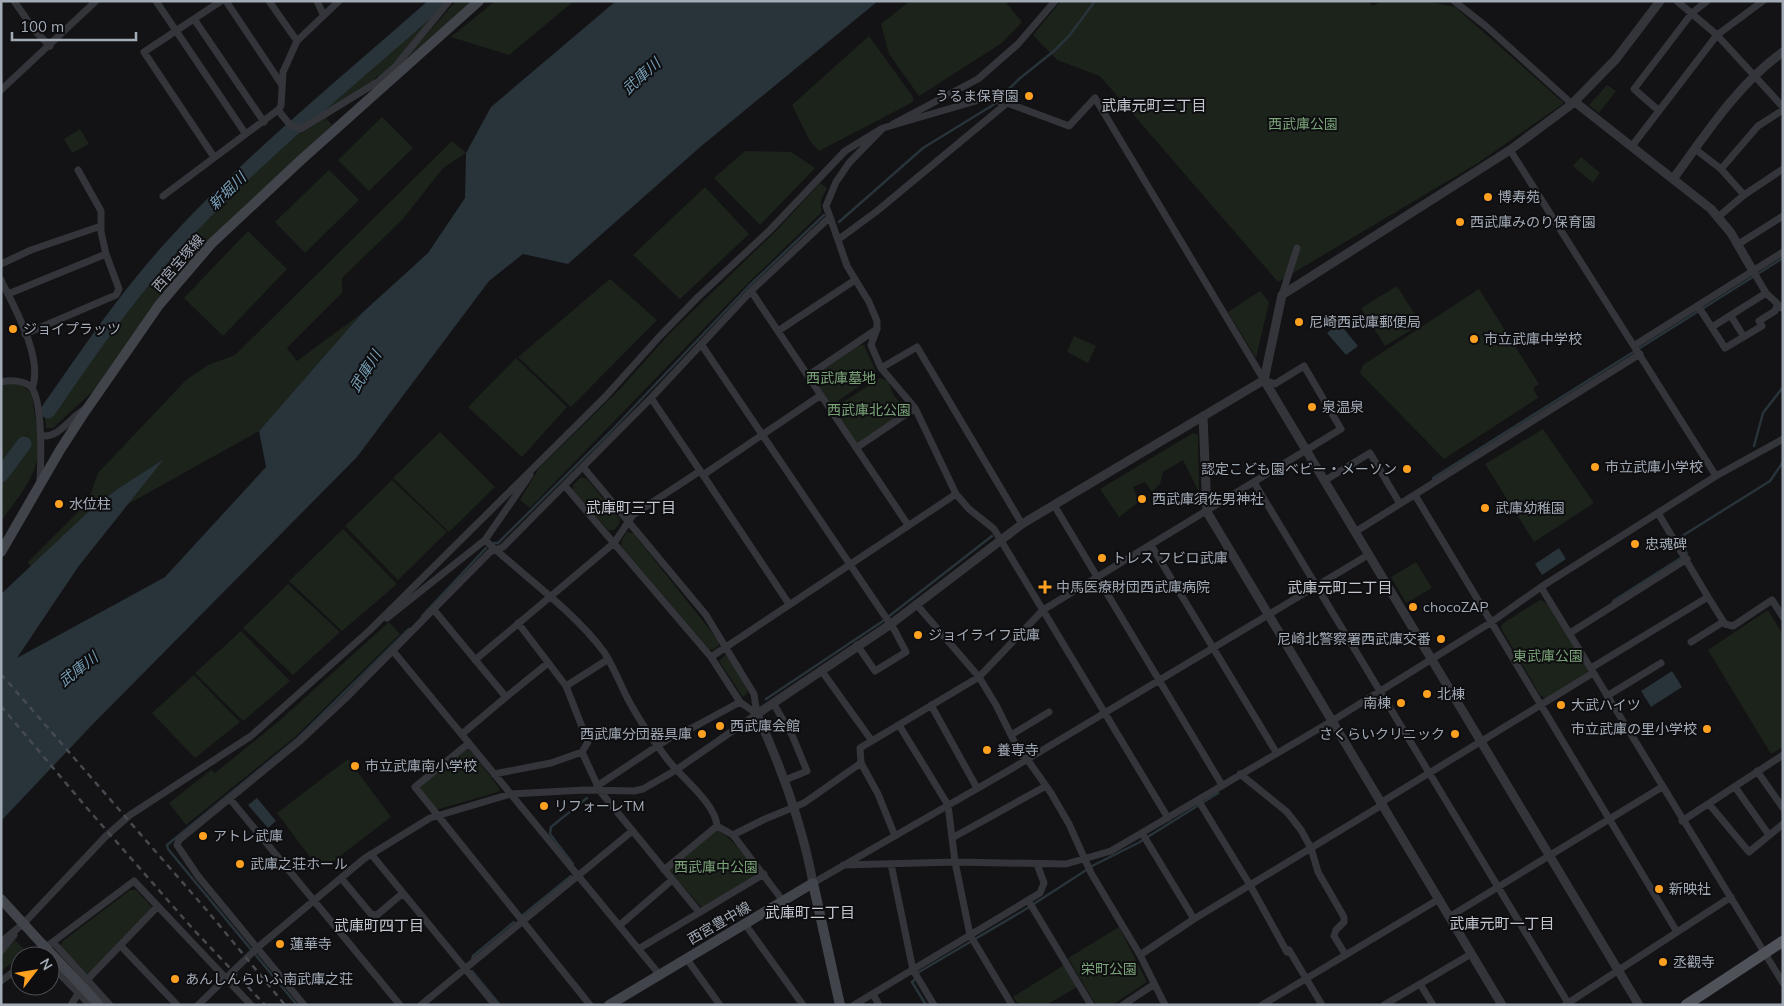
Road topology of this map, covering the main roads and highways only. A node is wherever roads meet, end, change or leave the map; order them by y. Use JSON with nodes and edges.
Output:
{"nodes":[{"id":1,"x":479,"y":1,"type":"edge"},
{"id":2,"x":1,"y":552,"type":"edge"},
{"id":3,"x":1,"y":899,"type":"edge"},
{"id":4,"x":1783,"y":941,"type":"edge"},
{"id":5,"x":36,"y":946,"type":"edge"},
{"id":6,"x":60,"y":971,"type":"edge"},
{"id":7,"x":94,"y":1002,"type":"edge"},
{"id":8,"x":609,"y":1005,"type":"edge"},
{"id":9,"x":840,"y":1005,"type":"edge"},
{"id":10,"x":1686,"y":1005,"type":"edge"}],
"edges":[{"from":1,"to":2,"type":"main road","name":"西宮宝塚線"},
{"from":3,"to":5,"type":"main road"},
{"from":4,"to":10,"type":"main road"},
{"from":6,"to":7,"type":"main road","bridge":true},
{"from":8,"to":9,"type":"main road","name":"西宮豊中線"}]}
